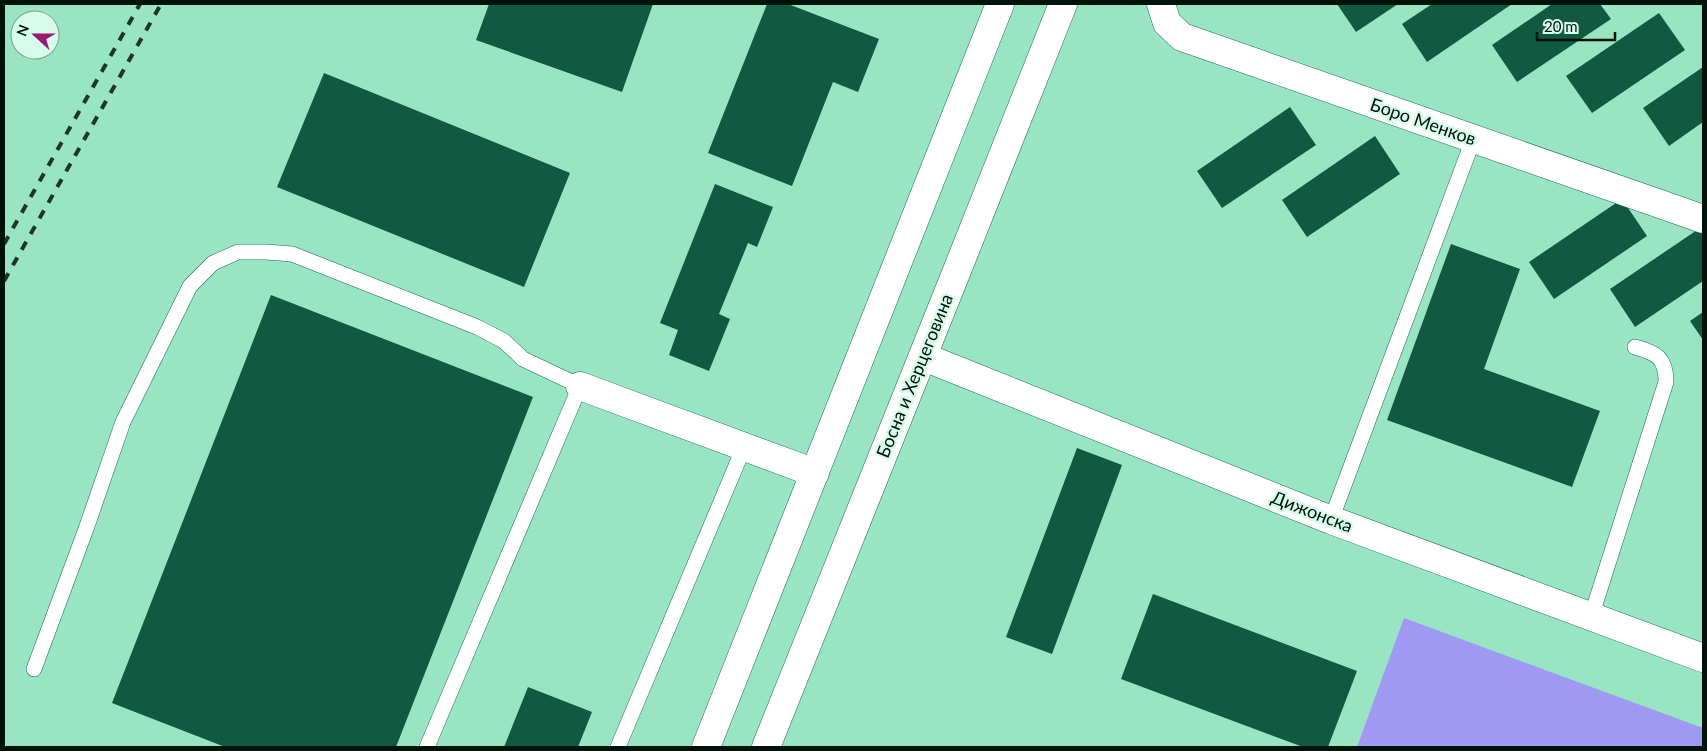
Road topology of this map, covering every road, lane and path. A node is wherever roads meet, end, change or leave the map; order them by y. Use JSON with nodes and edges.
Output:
{"nodes":[{"id":1,"x":1000,"y":4,"type":"edge"},
{"id":2,"x":1063,"y":4,"type":"edge"},
{"id":3,"x":1162,"y":4,"type":"edge"},
{"id":4,"x":1474,"y":140,"type":"junction"},
{"id":5,"x":1703,"y":219,"type":"edge"},
{"id":6,"x":1635,"y":347,"type":"dead end"},
{"id":7,"x":924,"y":357,"type":"junction"},
{"id":8,"x":580,"y":386,"type":"junction"},
{"id":9,"x":744,"y":447,"type":"junction"},
{"id":10,"x":815,"y":473,"type":"junction"},
{"id":11,"x":1331,"y":520,"type":"junction"},
{"id":12,"x":1591,"y":617,"type":"junction"},
{"id":13,"x":1703,"y":658,"type":"edge"},
{"id":14,"x":34,"y":669,"type":"dead end"},
{"id":15,"x":427,"y":747,"type":"edge"},
{"id":16,"x":618,"y":747,"type":"edge"},
{"id":17,"x":706,"y":747,"type":"edge"},
{"id":18,"x":766,"y":747,"type":"edge"}],
"edges":[{"from":1,"to":10,"type":"street"},
{"from":2,"to":7,"type":"street","name":"Босна и Херцеговина"},
{"from":3,"to":4,"type":"street","name":"Боро Менков"},
{"from":4,"to":5,"type":"street","name":"Боро Менков"},
{"from":4,"to":11,"type":"lane"},
{"from":6,"to":12,"type":"lane"},
{"from":7,"to":11,"type":"street","name":"Дижонска"},
{"from":7,"to":18,"type":"street","name":"Босна и Херцеговина"},
{"from":8,"to":9,"type":"street"},
{"from":8,"to":14,"type":"lane"},
{"from":8,"to":15,"type":"lane"},
{"from":9,"to":10,"type":"street"},
{"from":9,"to":16,"type":"lane"},
{"from":10,"to":17,"type":"street"},
{"from":11,"to":12,"type":"street","name":"Дижонска"},
{"from":12,"to":13,"type":"street","name":"Дижонска"}]}
